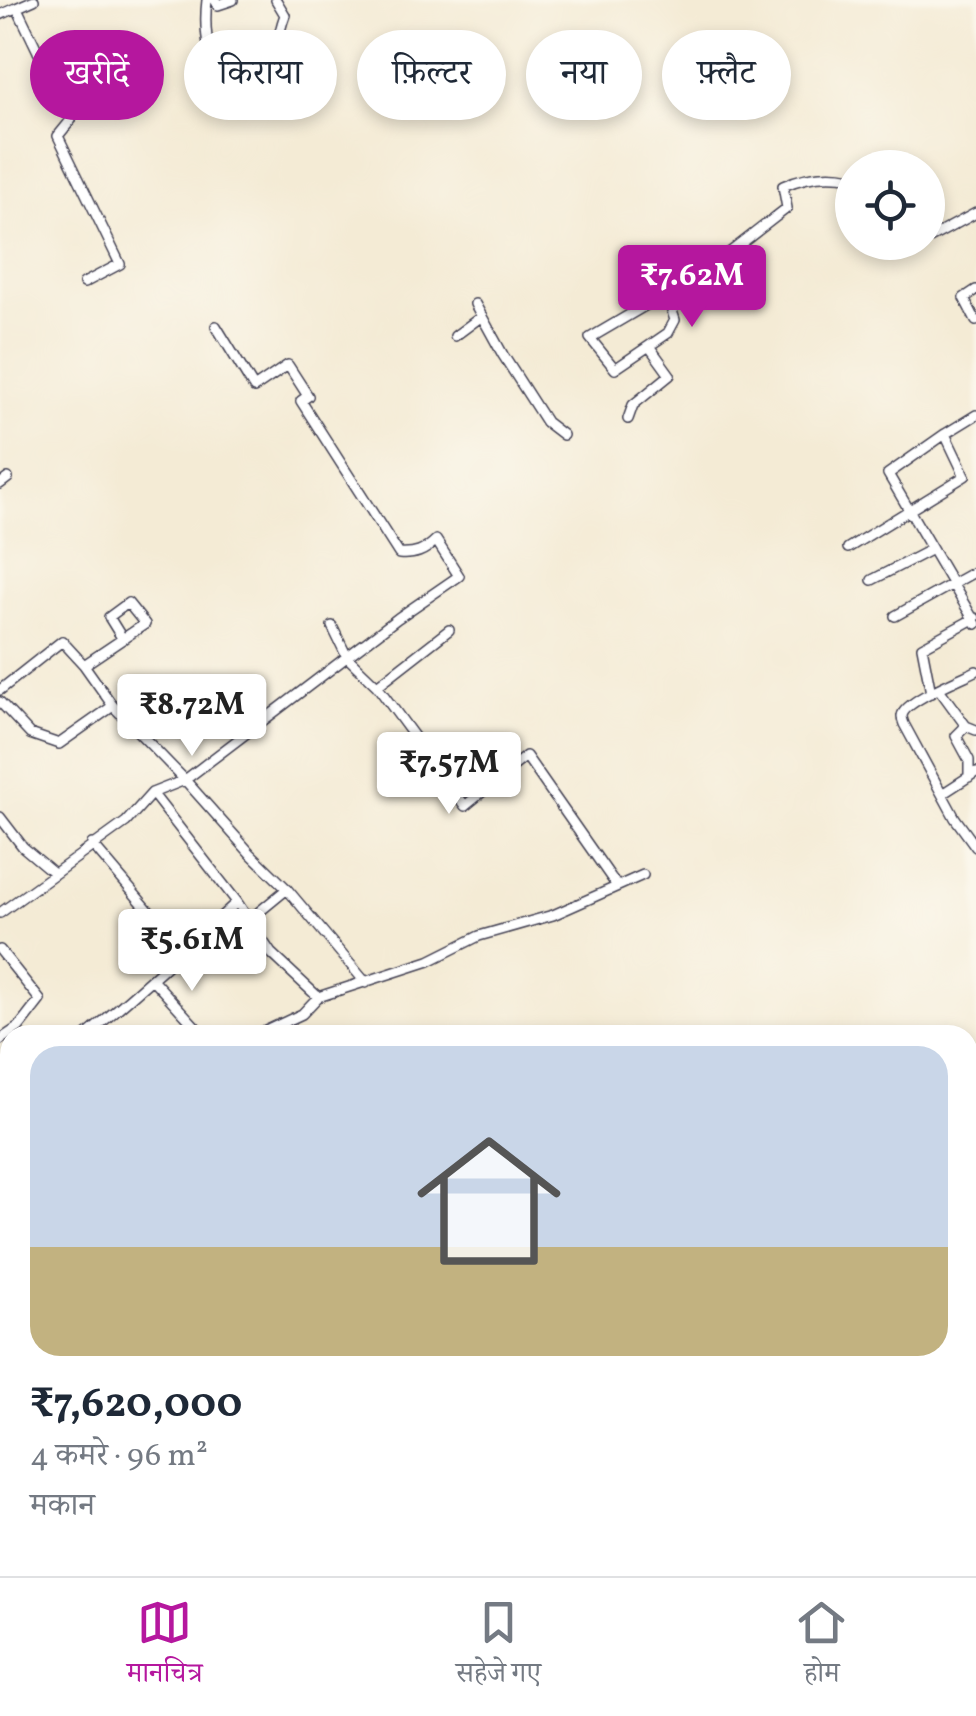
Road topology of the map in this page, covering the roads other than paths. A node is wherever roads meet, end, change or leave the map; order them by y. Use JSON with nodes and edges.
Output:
{"nodes":[{"id":1,"x":34,"y":0,"type":"edge"},
{"id":2,"x":211,"y":0,"type":"edge"},
{"id":3,"x":234,"y":0,"type":"edge"},
{"id":4,"x":276,"y":0,"type":"edge"},
{"id":5,"x":16,"y":8,"type":"junction"},
{"id":6,"x":1,"y":13,"type":"edge"},
{"id":7,"x":208,"y":30,"type":"edge"},
{"id":8,"x":279,"y":30,"type":"edge"},
{"id":9,"x":30,"y":36,"type":"edge"},
{"id":10,"x":71,"y":120,"type":"edge"},
{"id":11,"x":835,"y":174,"type":"edge"},
{"id":12,"x":976,"y":213,"type":"edge"},
{"id":13,"x":945,"y":229,"type":"edge"},
{"id":14,"x":84,"y":283,"type":"dead end"},
{"id":15,"x":976,"y":290,"type":"edge"},
{"id":16,"x":666,"y":293,"type":"junction"},
{"id":17,"x":476,"y":304,"type":"dead end"},
{"id":18,"x":482,"y":316,"type":"junction"},
{"id":19,"x":976,"y":321,"type":"edge"},
{"id":20,"x":216,"y":326,"type":"dead end"},
{"id":21,"x":456,"y":336,"type":"dead end"},
{"id":22,"x":649,"y":346,"type":"junction"},
{"id":23,"x":976,"y":414,"type":"edge"},
{"id":24,"x":628,"y":419,"type":"dead end"},
{"id":25,"x":945,"y":434,"type":"junction"},
{"id":26,"x":563,"y":435,"type":"dead end"},
{"id":27,"x":909,"y":510,"type":"junction"},
{"id":28,"x":848,"y":548,"type":"dead end"},
{"id":29,"x":932,"y":548,"type":"junction"},
{"id":30,"x":976,"y":570,"type":"edge"},
{"id":31,"x":872,"y":580,"type":"dead end"},
{"id":32,"x":952,"y":584,"type":"junction"},
{"id":33,"x":895,"y":616,"type":"dead end"},
{"id":34,"x":975,"y":620,"type":"edge"},
{"id":35,"x":332,"y":626,"type":"dead end"},
{"id":36,"x":449,"y":630,"type":"dead end"},
{"id":37,"x":122,"y":638,"type":"dead end"},
{"id":38,"x":346,"y":657,"type":"junction"},
{"id":39,"x":84,"y":666,"type":"junction"},
{"id":40,"x":976,"y":670,"type":"edge"},
{"id":41,"x":377,"y":686,"type":"junction"},
{"id":42,"x":0,"y":690,"type":"edge"},
{"id":43,"x":935,"y":691,"type":"junction"},
{"id":44,"x":0,"y":702,"type":"edge"},
{"id":45,"x":113,"y":706,"type":"junction"},
{"id":46,"x":971,"y":728,"type":"edge"},
{"id":47,"x":972,"y":774,"type":"edge"},
{"id":48,"x":185,"y":780,"type":"junction"},
{"id":49,"x":152,"y":793,"type":"junction"},
{"id":50,"x":942,"y":794,"type":"junction"},
{"id":51,"x":0,"y":817,"type":"edge"},
{"id":52,"x":92,"y":844,"type":"junction"},
{"id":53,"x":976,"y":847,"type":"edge"},
{"id":54,"x":54,"y":873,"type":"junction"},
{"id":55,"x":643,"y":875,"type":"dead end"},
{"id":56,"x":617,"y":886,"type":"junction"},
{"id":57,"x":287,"y":890,"type":"junction"},
{"id":58,"x":237,"y":902,"type":"junction"},
{"id":59,"x":0,"y":914,"type":"edge"},
{"id":60,"x":248,"y":920,"type":"junction"},
{"id":61,"x":0,"y":950,"type":"edge"},
{"id":62,"x":183,"y":951,"type":"junction"},
{"id":63,"x":10,"y":959,"type":"junction"},
{"id":64,"x":0,"y":968,"type":"edge"},
{"id":65,"x":153,"y":980,"type":"junction"},
{"id":66,"x":366,"y":982,"type":"junction"},
{"id":67,"x":318,"y":997,"type":"junction"},
{"id":68,"x":20,"y":1025,"type":"edge"},
{"id":69,"x":99,"y":1025,"type":"edge"},
{"id":70,"x":194,"y":1025,"type":"edge"},
{"id":71,"x":278,"y":1025,"type":"edge"}],
"edges":[{"from":1,"to":5,"type":"street"},
{"from":2,"to":3,"type":"street"},
{"from":2,"to":7,"type":"street"},
{"from":4,"to":8,"type":"street"},
{"from":5,"to":6,"type":"street"},
{"from":5,"to":9,"type":"street"},
{"from":10,"to":14,"type":"street"},
{"from":11,"to":16,"type":"street"},
{"from":12,"to":13,"type":"street"},
{"from":15,"to":19,"type":"street"},
{"from":16,"to":22,"type":"street"},
{"from":16,"to":22,"type":"street"},
{"from":17,"to":18,"type":"street"},
{"from":18,"to":21,"type":"street"},
{"from":18,"to":26,"type":"street"},
{"from":20,"to":38,"type":"street"},
{"from":22,"to":24,"type":"street"},
{"from":23,"to":25,"type":"street"},
{"from":25,"to":27,"type":"street"},
{"from":25,"to":27,"type":"street"},
{"from":27,"to":28,"type":"street"},
{"from":27,"to":29,"type":"street"},
{"from":29,"to":31,"type":"street"},
{"from":29,"to":32,"type":"street"},
{"from":30,"to":32,"type":"street"},
{"from":32,"to":33,"type":"street"},
{"from":32,"to":34,"type":"street"},
{"from":34,"to":43,"type":"street"},
{"from":35,"to":38,"type":"street"},
{"from":36,"to":41,"type":"street"},
{"from":37,"to":39,"type":"street"},
{"from":38,"to":41,"type":"street"},
{"from":38,"to":48,"type":"street"},
{"from":39,"to":42,"type":"street"},
{"from":39,"to":45,"type":"street"},
{"from":40,"to":43,"type":"street"},
{"from":41,"to":56,"type":"street"},
{"from":43,"to":46,"type":"street"},
{"from":43,"to":50,"type":"street"},
{"from":44,"to":45,"type":"street"},
{"from":45,"to":48,"type":"street"},
{"from":46,"to":47,"type":"street"},
{"from":47,"to":50,"type":"street"},
{"from":48,"to":49,"type":"street"},
{"from":48,"to":57,"type":"street"},
{"from":49,"to":52,"type":"street"},
{"from":49,"to":58,"type":"street"},
{"from":50,"to":53,"type":"street"},
{"from":51,"to":54,"type":"street"},
{"from":52,"to":54,"type":"street"},
{"from":52,"to":62,"type":"street"},
{"from":54,"to":59,"type":"street"},
{"from":55,"to":56,"type":"street"},
{"from":56,"to":66,"type":"street"},
{"from":57,"to":60,"type":"street"},
{"from":57,"to":66,"type":"street"},
{"from":58,"to":60,"type":"street"},
{"from":58,"to":62,"type":"street"},
{"from":60,"to":67,"type":"street"},
{"from":61,"to":63,"type":"street"},
{"from":62,"to":65,"type":"street"},
{"from":63,"to":64,"type":"street"},
{"from":63,"to":68,"type":"street"},
{"from":65,"to":69,"type":"street"},
{"from":65,"to":70,"type":"street"},
{"from":66,"to":67,"type":"street"},
{"from":67,"to":71,"type":"street"}]}
